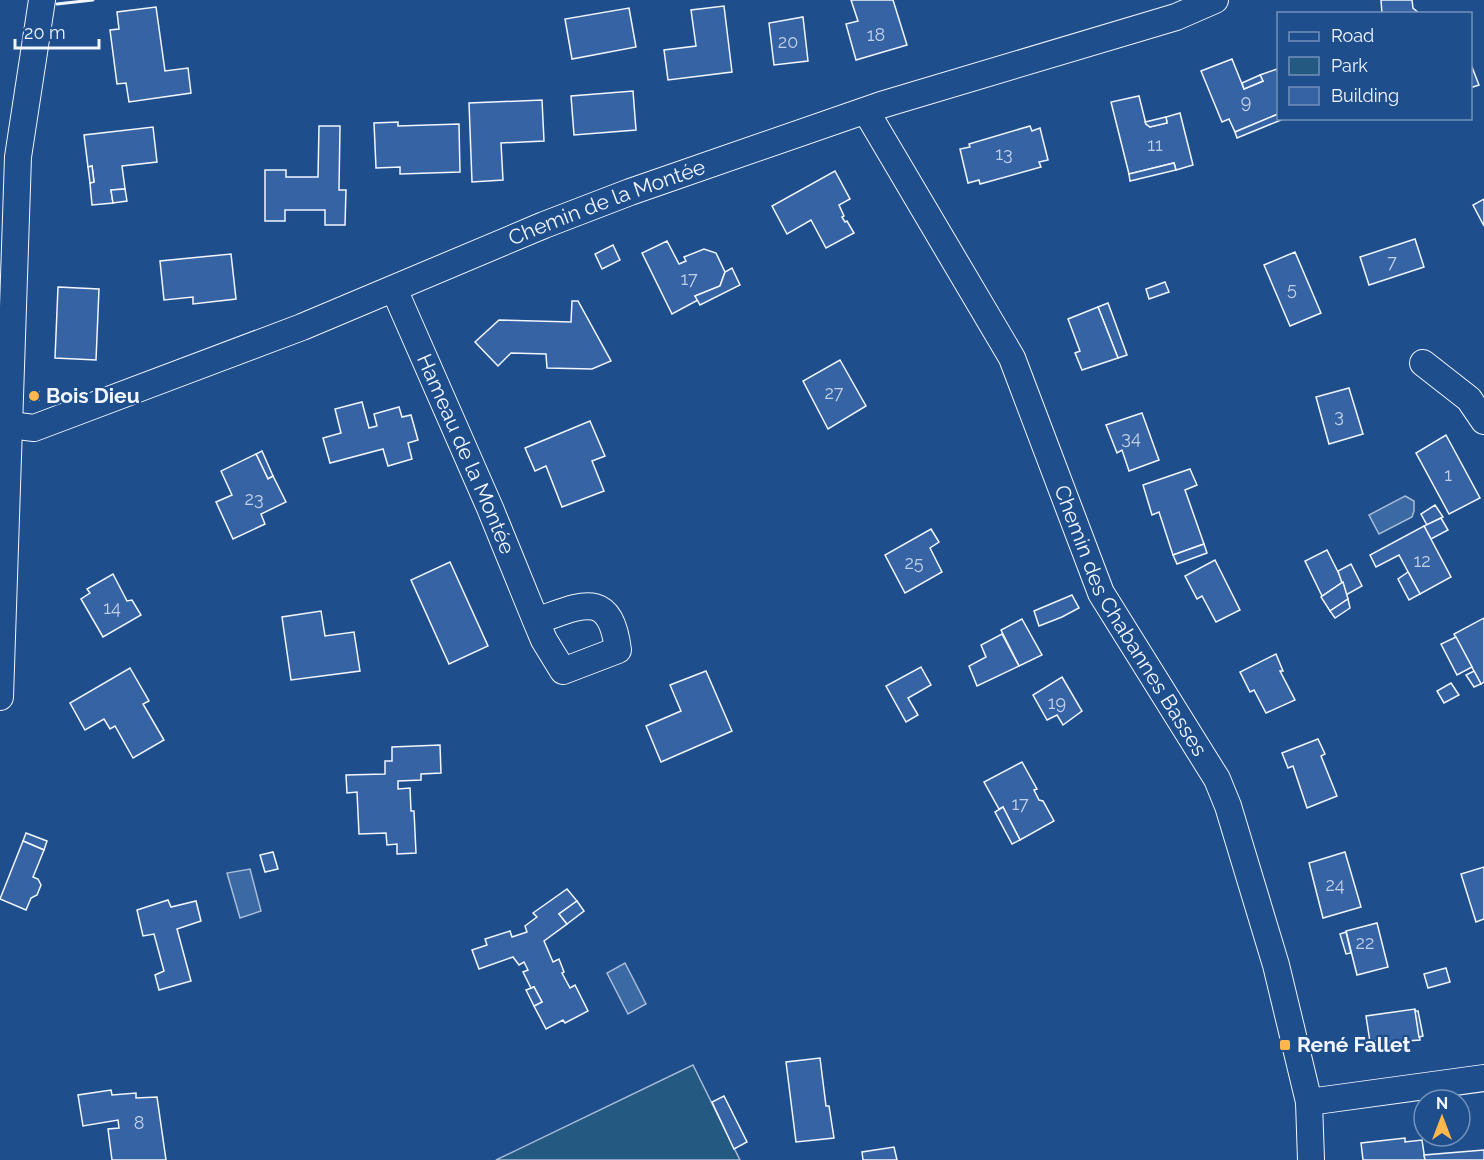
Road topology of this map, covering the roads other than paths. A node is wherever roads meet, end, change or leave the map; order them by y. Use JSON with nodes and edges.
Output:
{"nodes":[{"id":1,"x":42,"y":0,"type":"edge"},
{"id":2,"x":1215,"y":0,"type":"edge"},
{"id":3,"x":866,"y":111,"type":"junction"},
{"id":4,"x":394,"y":289,"type":"junction"},
{"id":5,"x":1423,"y":363,"type":"dead end"},
{"id":6,"x":1484,"y":421,"type":"edge"},
{"id":7,"x":10,"y":425,"type":"junction"},
{"id":8,"x":4,"y":452,"type":"edge"},
{"id":9,"x":536,"y":621,"type":"dead end"},
{"id":10,"x":0,"y":697,"type":"edge"},
{"id":11,"x":1484,"y":1078,"type":"edge"},
{"id":12,"x":1309,"y":1102,"type":"junction"},
{"id":13,"x":1311,"y":1160,"type":"edge"}],
"edges":[{"from":1,"to":7,"type":"street"},
{"from":2,"to":3,"type":"street","name":"Chemin de la Montée"},
{"from":3,"to":4,"type":"street","name":"Chemin de la Montée"},
{"from":3,"to":12,"type":"street","name":"Chemin des Chabannes Basses"},
{"from":4,"to":7,"type":"street","name":"Chemin de la Montée"},
{"from":4,"to":9,"type":"street","name":"Hameau de la Montée"},
{"from":5,"to":6,"type":"street"},
{"from":7,"to":8,"type":"street"},
{"from":8,"to":10,"type":"street"},
{"from":11,"to":12,"type":"street"},
{"from":12,"to":13,"type":"street","name":"Chemin des Chabannes Basses"}]}
